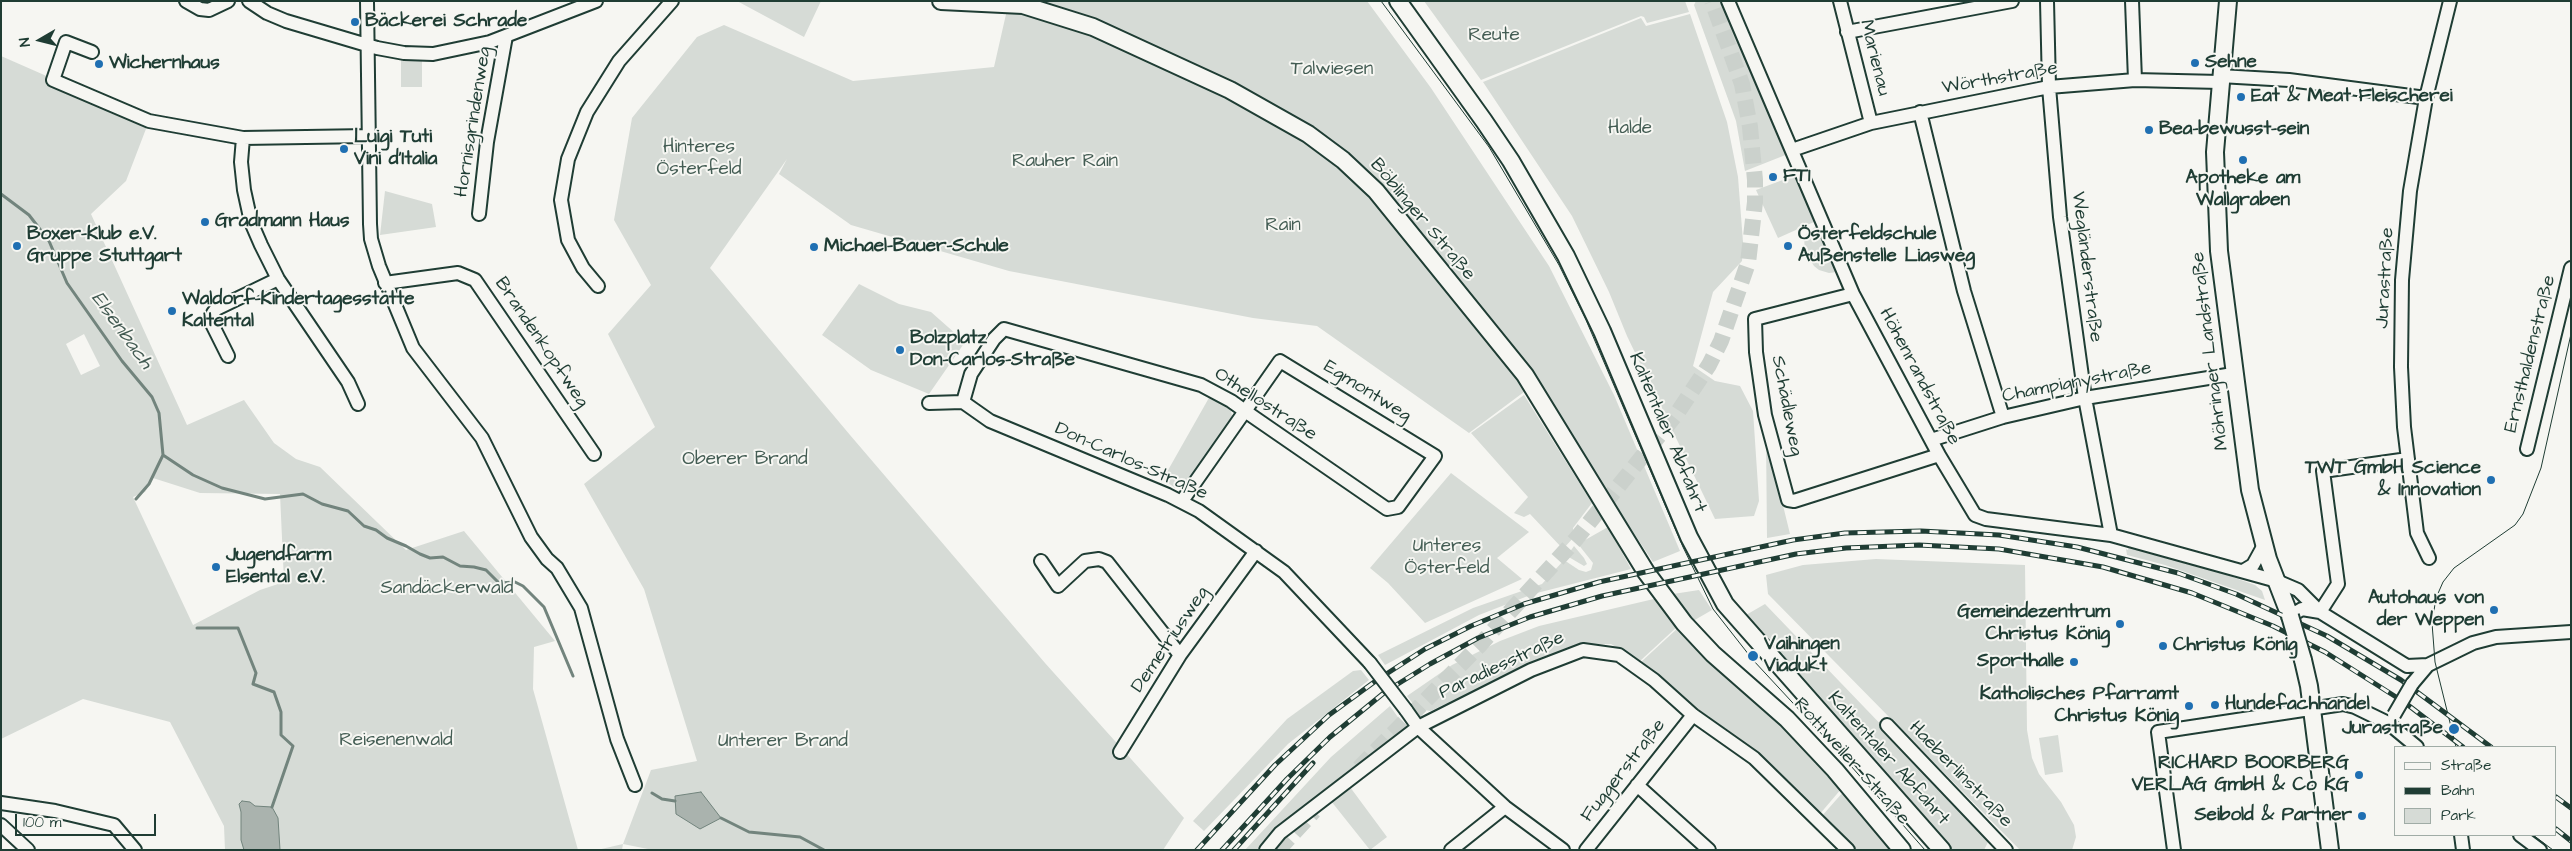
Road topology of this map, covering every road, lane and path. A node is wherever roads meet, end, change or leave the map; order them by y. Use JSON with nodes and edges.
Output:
{"nodes":[{"id":1,"x":186,"y":1,"type":"edge"},
{"id":2,"x":228,"y":1,"type":"edge"},
{"id":3,"x":249,"y":1,"type":"edge"},
{"id":4,"x":367,"y":1,"type":"edge"},
{"id":5,"x":596,"y":1,"type":"edge"},
{"id":6,"x":672,"y":1,"type":"edge"},
{"id":7,"x":941,"y":1,"type":"edge"},
{"id":8,"x":1398,"y":1,"type":"edge"},
{"id":9,"x":1728,"y":1,"type":"edge"},
{"id":10,"x":1840,"y":1,"type":"edge"},
{"id":11,"x":2012,"y":1,"type":"edge"},
{"id":12,"x":2047,"y":1,"type":"edge"},
{"id":13,"x":2132,"y":1,"type":"edge"},
{"id":14,"x":2228,"y":1,"type":"edge"},
{"id":15,"x":2450,"y":1,"type":"edge"},
{"id":16,"x":1848,"y":32,"type":"junction"},
{"id":17,"x":506,"y":36,"type":"junction"},
{"id":18,"x":368,"y":44,"type":"junction"},
{"id":19,"x":92,"y":52,"type":"dead end"},
{"id":20,"x":2220,"y":79,"type":"junction"},
{"id":21,"x":2135,"y":80,"type":"junction"},
{"id":22,"x":2049,"y":87,"type":"junction"},
{"id":23,"x":2426,"y":98,"type":"junction"},
{"id":24,"x":1920,"y":112,"type":"junction"},
{"id":25,"x":1871,"y":123,"type":"junction"},
{"id":26,"x":369,"y":136,"type":"junction"},
{"id":27,"x":243,"y":138,"type":"junction"},
{"id":28,"x":1792,"y":150,"type":"junction"},
{"id":29,"x":479,"y":214,"type":"dead end"},
{"id":30,"x":2571,"y":268,"type":"edge"},
{"id":31,"x":278,"y":279,"type":"junction"},
{"id":32,"x":385,"y":283,"type":"junction"},
{"id":33,"x":598,"y":286,"type":"dead end"},
{"id":34,"x":1853,"y":294,"type":"junction"},
{"id":35,"x":228,"y":356,"type":"dead end"},
{"id":36,"x":2233,"y":374,"type":"junction"},
{"id":37,"x":2084,"y":398,"type":"junction"},
{"id":38,"x":963,"y":402,"type":"junction"},
{"id":39,"x":928,"y":403,"type":"dead end"},
{"id":40,"x":358,"y":404,"type":"dead end"},
{"id":41,"x":1246,"y":411,"type":"junction"},
{"id":42,"x":2003,"y":417,"type":"junction"},
{"id":43,"x":1931,"y":440,"type":"junction"},
{"id":44,"x":2527,"y":449,"type":"dead end"},
{"id":45,"x":594,"y":454,"type":"dead end"},
{"id":46,"x":1939,"y":455,"type":"junction"},
{"id":47,"x":1435,"y":456,"type":"joint"},
{"id":48,"x":2408,"y":459,"type":"junction"},
{"id":49,"x":1182,"y":501,"type":"junction"},
{"id":50,"x":2110,"y":535,"type":"junction"},
{"id":51,"x":2264,"y":545,"type":"junction"},
{"id":52,"x":1256,"y":551,"type":"junction"},
{"id":53,"x":2429,"y":558,"type":"dead end"},
{"id":54,"x":1041,"y":562,"type":"dead end"},
{"id":55,"x":2243,"y":571,"type":"junction"},
{"id":56,"x":1646,"y":572,"type":"joint"},
{"id":57,"x":2277,"y":580,"type":"junction"},
{"id":58,"x":2293,"y":610,"type":"junction"},
{"id":59,"x":2320,"y":612,"type":"junction"},
{"id":60,"x":2571,"y":632,"type":"edge"},
{"id":61,"x":1180,"y":655,"type":"junction"},
{"id":62,"x":2407,"y":666,"type":"junction"},
{"id":63,"x":2428,"y":666,"type":"junction"},
{"id":64,"x":2412,"y":684,"type":"junction"},
{"id":65,"x":2312,"y":710,"type":"junction"},
{"id":66,"x":1693,"y":715,"type":"junction"},
{"id":67,"x":2391,"y":719,"type":"junction"},
{"id":68,"x":1887,"y":725,"type":"dead end"},
{"id":69,"x":1418,"y":727,"type":"junction"},
{"id":70,"x":2416,"y":746,"type":"edge"},
{"id":71,"x":1120,"y":752,"type":"dead end"},
{"id":72,"x":635,"y":785,"type":"dead end"},
{"id":73,"x":1638,"y":785,"type":"junction"},
{"id":74,"x":1,"y":803,"type":"edge"},
{"id":75,"x":1505,"y":807,"type":"junction"},
{"id":76,"x":1,"y":825,"type":"edge"},
{"id":77,"x":2462,"y":836,"type":"edge"},
{"id":78,"x":2521,"y":836,"type":"edge"},
{"id":79,"x":28,"y":850,"type":"edge"},
{"id":80,"x":135,"y":850,"type":"edge"},
{"id":81,"x":1266,"y":850,"type":"edge"},
{"id":82,"x":1451,"y":850,"type":"edge"},
{"id":83,"x":1563,"y":850,"type":"edge"},
{"id":84,"x":1586,"y":850,"type":"edge"},
{"id":85,"x":1709,"y":850,"type":"edge"},
{"id":86,"x":1848,"y":850,"type":"edge"},
{"id":87,"x":1902,"y":850,"type":"edge"},
{"id":88,"x":1942,"y":850,"type":"edge"},
{"id":89,"x":2006,"y":850,"type":"edge"},
{"id":90,"x":2174,"y":850,"type":"edge"},
{"id":91,"x":2330,"y":850,"type":"edge"},
{"id":92,"x":2463,"y":850,"type":"edge"},
{"id":93,"x":2540,"y":850,"type":"edge"}],
"edges":[{"from":1,"to":2,"type":"street"},
{"from":3,"to":18,"type":"street"},
{"from":4,"to":18,"type":"street"},
{"from":5,"to":17,"type":"street"},
{"from":6,"to":33,"type":"street"},
{"from":7,"to":56,"type":"main road","name":"Böblinger Straße"},
{"from":8,"to":88,"type":"main road","name":"Kaltentaler Abfahrt"},
{"from":9,"to":28,"type":"street","name":"Höhenrandstraße"},
{"from":10,"to":16,"type":"street","name":"Marienau"},
{"from":11,"to":16,"type":"street"},
{"from":12,"to":22,"type":"street","name":"Wegländerstraße"},
{"from":13,"to":21,"type":"street"},
{"from":14,"to":20,"type":"main road","name":"Möhringer Landstraße"},
{"from":15,"to":23,"type":"street","name":"Jurastraße"},
{"from":16,"to":25,"type":"street","name":"Marienau"},
{"from":17,"to":18,"type":"street"},
{"from":17,"to":29,"type":"street","name":"Hornisgrindenweg"},
{"from":18,"to":26,"type":"street"},
{"from":19,"to":27,"type":"street"},
{"from":20,"to":21,"type":"street","name":"Wörthstraße"},
{"from":20,"to":23,"type":"street","name":"Wörthstraße"},
{"from":20,"to":36,"type":"main road","name":"Möhringer Landstraße"},
{"from":21,"to":22,"type":"street","name":"Wörthstraße"},
{"from":22,"to":24,"type":"street","name":"Wörthstraße"},
{"from":22,"to":37,"type":"street","name":"Wegländerstraße"},
{"from":23,"to":48,"type":"street","name":"Jurastraße"},
{"from":24,"to":25,"type":"street","name":"Wörthstraße"},
{"from":24,"to":42,"type":"street"},
{"from":25,"to":28,"type":"street","name":"Wörthstraße"},
{"from":26,"to":27,"type":"street"},
{"from":26,"to":32,"type":"street"},
{"from":27,"to":31,"type":"street"},
{"from":28,"to":34,"type":"street","name":"Höhenrandstraße"},
{"from":30,"to":44,"type":"street","name":"Ernsthaldenstraße"},
{"from":31,"to":35,"type":"street"},
{"from":31,"to":40,"type":"street"},
{"from":32,"to":45,"type":"street","name":"Brandenkopfweg"},
{"from":32,"to":72,"type":"street"},
{"from":34,"to":43,"type":"street","name":"Höhenrandstraße"},
{"from":34,"to":46,"type":"street","name":"Schädleweg"},
{"from":36,"to":37,"type":"street","name":"Champignystraße"},
{"from":36,"to":51,"type":"main road","name":"Möhringer Landstraße"},
{"from":37,"to":42,"type":"street","name":"Champignystraße"},
{"from":37,"to":50,"type":"street","name":"Wegländerstraße"},
{"from":38,"to":39,"type":"street"},
{"from":38,"to":41,"type":"street","name":"Othellostraße"},
{"from":38,"to":49,"type":"street","name":"Don-Carlos-Straße"},
{"from":41,"to":47,"type":"street","name":"Egmontweg"},
{"from":41,"to":47,"type":"street","name":"Othellostraße"},
{"from":41,"to":49,"type":"street"},
{"from":42,"to":43,"type":"street","name":"Champignystraße"},
{"from":43,"to":46,"type":"street","name":"Höhenrandstraße"},
{"from":46,"to":50,"type":"street","name":"Höhenrandstraße"},
{"from":48,"to":53,"type":"street","name":"Jurastraße"},
{"from":48,"to":59,"type":"street"},
{"from":49,"to":52,"type":"street","name":"Don-Carlos-Straße"},
{"from":50,"to":55,"type":"street","name":"Höhenrandstraße"},
{"from":51,"to":55,"type":"street"},
{"from":51,"to":57,"type":"main road","name":"Möhringer Landstraße"},
{"from":52,"to":61,"type":"street","name":"Demetriusweg"},
{"from":52,"to":69,"type":"street","name":"Don-Carlos-Straße","bridge":true},
{"from":54,"to":61,"type":"street"},
{"from":55,"to":57,"type":"street","name":"Höhenrandstraße"},
{"from":56,"to":87,"type":"main road","name":"Rottweiler Straße"},
{"from":57,"to":58,"type":"main road","name":"Möhringer Landstraße"},
{"from":57,"to":59,"type":"street","name":"Höhenrandstraße"},
{"from":58,"to":59,"type":"street"},
{"from":58,"to":65,"type":"main road","name":"Möhringer Landstraße","bridge":true},
{"from":59,"to":62,"type":"street","name":"Höhenrandstraße"},
{"from":60,"to":63,"type":"street"},
{"from":61,"to":71,"type":"street","name":"Demetriusweg"},
{"from":62,"to":63,"type":"street"},
{"from":62,"to":64,"type":"street"},
{"from":63,"to":64,"type":"street"},
{"from":64,"to":67,"type":"street","bridge":true},
{"from":65,"to":67,"type":"street"},
{"from":65,"to":90,"type":"street"},
{"from":65,"to":91,"type":"main road","name":"Möhringer Landstraße"},
{"from":66,"to":69,"type":"street","name":"Paradiesstraße"},
{"from":66,"to":73,"type":"street","name":"Fuggerstraße"},
{"from":66,"to":86,"type":"street","name":"Paradiesstraße"},
{"from":67,"to":70,"type":"street"},
{"from":68,"to":89,"type":"street","name":"Haeberlinstraße"},
{"from":69,"to":75,"type":"street","name":"Don-Carlos-Straße"},
{"from":69,"to":81,"type":"street","name":"Paradiesstraße"},
{"from":73,"to":84,"type":"street","name":"Fuggerstraße"},
{"from":73,"to":85,"type":"street"},
{"from":74,"to":80,"type":"street"},
{"from":75,"to":82,"type":"street"},
{"from":75,"to":83,"type":"street","name":"Don-Carlos-Straße"},
{"from":76,"to":79,"type":"street"},
{"from":77,"to":92,"type":"street"},
{"from":78,"to":93,"type":"street"}]}
